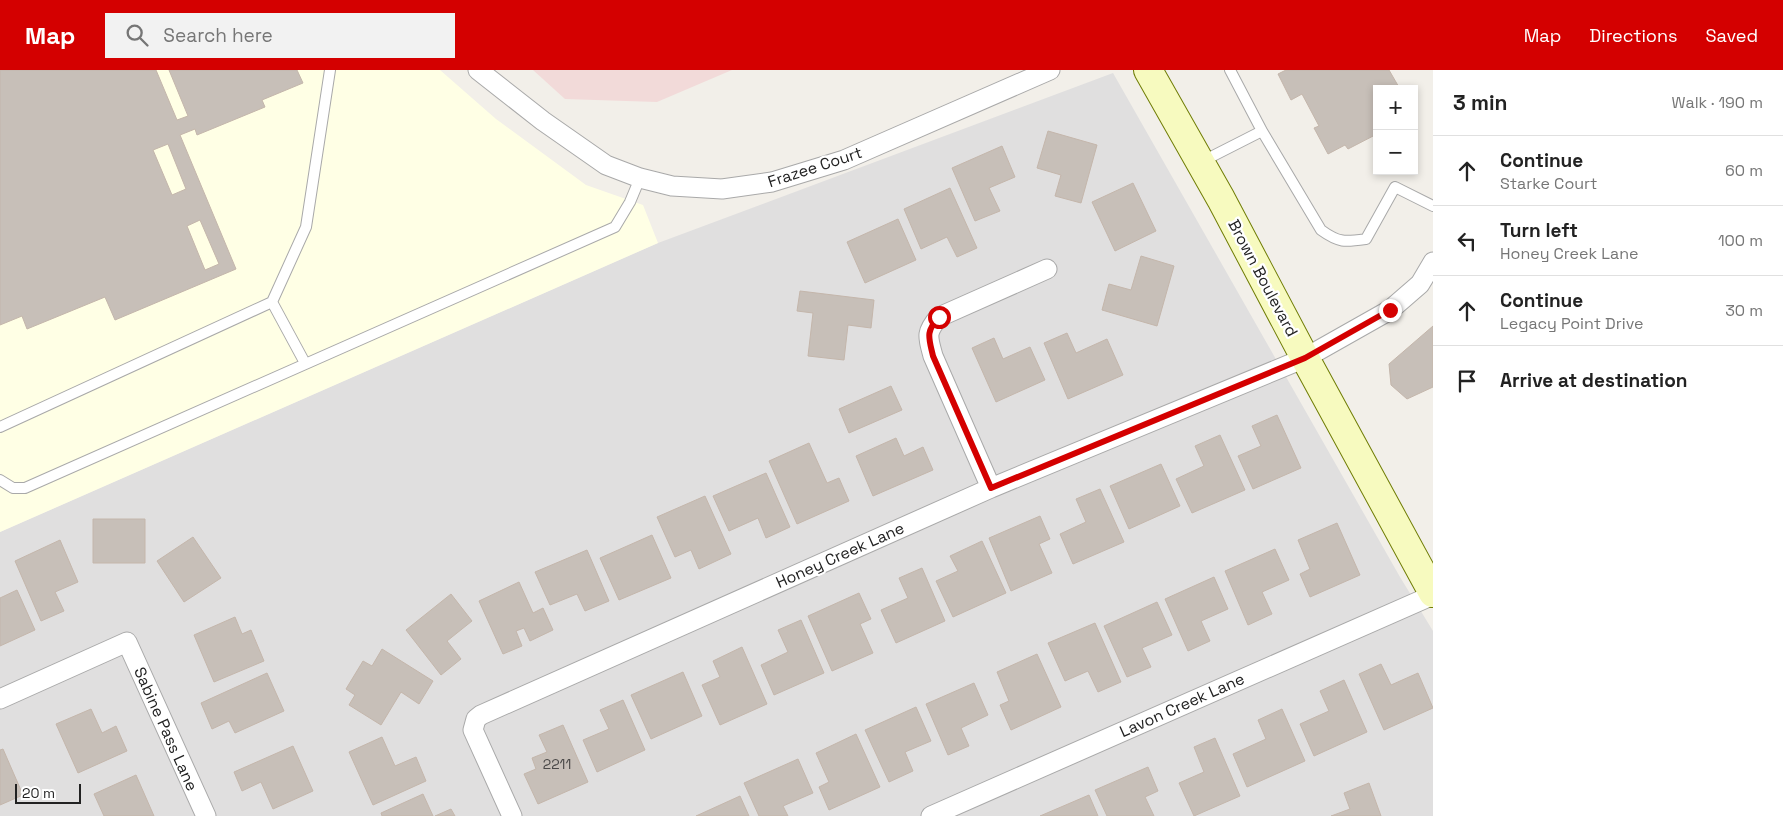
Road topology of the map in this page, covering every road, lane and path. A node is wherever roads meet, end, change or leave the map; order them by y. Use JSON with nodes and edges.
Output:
{"nodes":[{"id":1,"x":330,"y":70,"type":"edge"},
{"id":2,"x":478,"y":70,"type":"edge"},
{"id":3,"x":1050,"y":70,"type":"edge"},
{"id":4,"x":1148,"y":70,"type":"edge"},
{"id":5,"x":1230,"y":70,"type":"edge"},
{"id":6,"x":1262,"y":131,"type":"junction"},
{"id":7,"x":1200,"y":163,"type":"junction"},
{"id":8,"x":640,"y":178,"type":"junction"},
{"id":9,"x":1433,"y":206,"type":"edge"},
{"id":10,"x":1433,"y":262,"type":"edge"},
{"id":11,"x":1047,"y":269,"type":"dead end"},
{"id":12,"x":272,"y":302,"type":"junction"},
{"id":13,"x":1305,"y":358,"type":"junction"},
{"id":14,"x":304,"y":363,"type":"junction"},
{"id":15,"x":0,"y":427,"type":"edge"},
{"id":16,"x":0,"y":480,"type":"edge"},
{"id":17,"x":991,"y":488,"type":"junction"},
{"id":18,"x":1433,"y":594,"type":"edge"},
{"id":19,"x":0,"y":699,"type":"edge"},
{"id":20,"x":206,"y":816,"type":"edge"},
{"id":21,"x":512,"y":816,"type":"edge"},
{"id":22,"x":931,"y":816,"type":"edge"}],
"edges":[{"from":1,"to":12,"type":"lane"},
{"from":2,"to":8,"type":"street","name":"Frazee Court"},
{"from":3,"to":8,"type":"street","name":"Frazee Court"},
{"from":4,"to":7,"type":"street","name":"Brown Boulevard"},
{"from":5,"to":6,"type":"lane"},
{"from":6,"to":7,"type":"lane"},
{"from":6,"to":9,"type":"lane"},
{"from":7,"to":13,"type":"street","name":"Brown Boulevard"},
{"from":8,"to":14,"type":"lane"},
{"from":10,"to":13,"type":"street","name":"Honey Creek Lane"},
{"from":11,"to":17,"type":"street"},
{"from":12,"to":14,"type":"lane"},
{"from":12,"to":15,"type":"lane"},
{"from":13,"to":17,"type":"street","name":"Honey Creek Lane"},
{"from":13,"to":18,"type":"street","name":"Brown Boulevard"},
{"from":14,"to":16,"type":"lane"},
{"from":17,"to":21,"type":"street","name":"Honey Creek Lane"},
{"from":18,"to":22,"type":"street","name":"Lavon Creek Lane"},
{"from":19,"to":20,"type":"street","name":"Sabine Pass Lane"}]}
